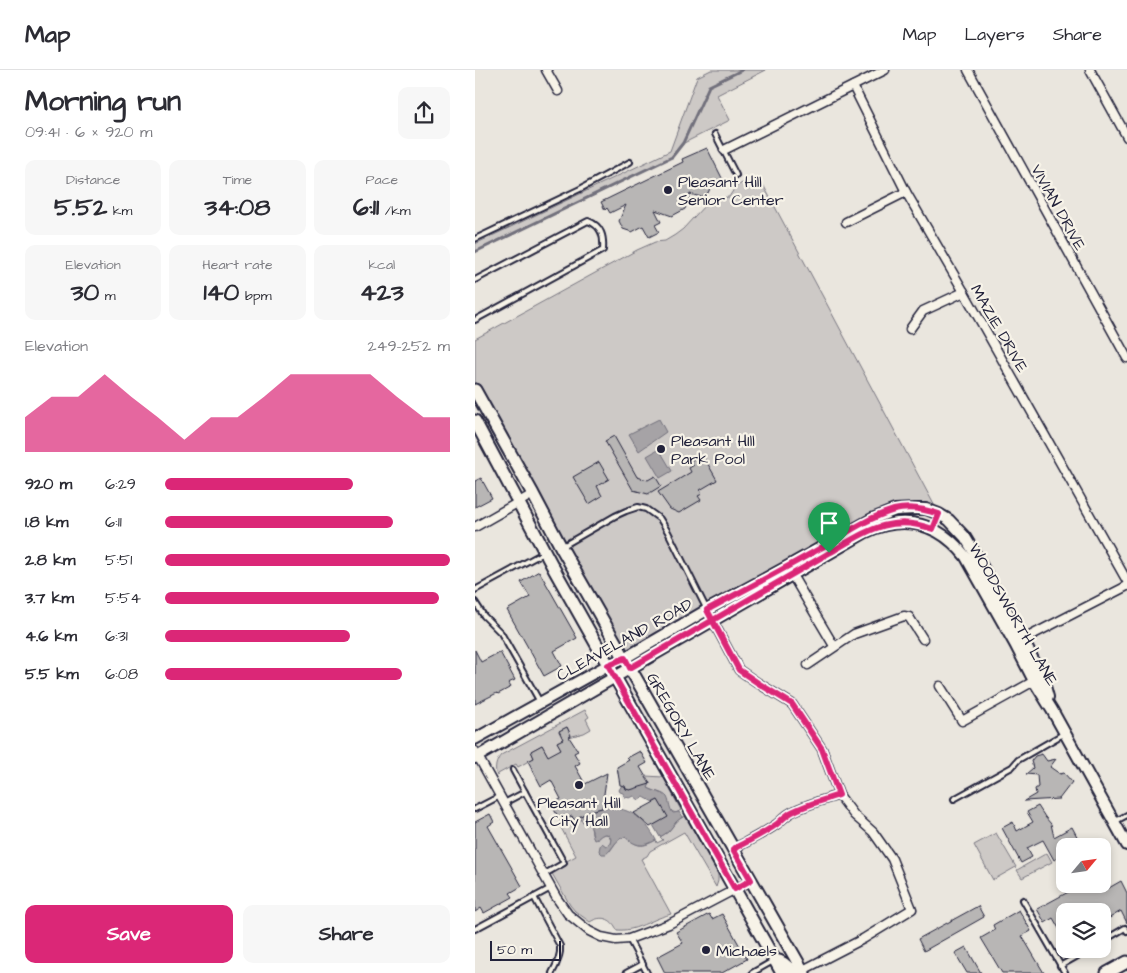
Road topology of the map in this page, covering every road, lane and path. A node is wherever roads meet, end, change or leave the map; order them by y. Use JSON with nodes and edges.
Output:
{"nodes":[{"id":1,"x":546,"y":70,"type":"edge"},
{"id":2,"x":885,"y":70,"type":"edge"},
{"id":3,"x":968,"y":70,"type":"edge"},
{"id":4,"x":1090,"y":70,"type":"edge"},
{"id":5,"x":853,"y":86,"type":"junction"},
{"id":6,"x":558,"y":91,"type":"dead end"},
{"id":7,"x":715,"y":134,"type":"dead end"},
{"id":8,"x":1127,"y":137,"type":"edge"},
{"id":9,"x":724,"y":150,"type":"junction"},
{"id":10,"x":630,"y":162,"type":"dead end"},
{"id":11,"x":736,"y":175,"type":"dead end"},
{"id":12,"x":906,"y":192,"type":"junction"},
{"id":13,"x":846,"y":222,"type":"dead end"},
{"id":14,"x":475,"y":239,"type":"edge"},
{"id":15,"x":475,"y":280,"type":"edge"},
{"id":16,"x":964,"y":292,"type":"junction"},
{"id":17,"x":475,"y":320,"type":"edge"},
{"id":18,"x":910,"y":329,"type":"dead end"},
{"id":19,"x":1127,"y":358,"type":"edge"},
{"id":20,"x":475,"y":390,"type":"edge"},
{"id":21,"x":475,"y":421,"type":"edge"},
{"id":22,"x":533,"y":494,"type":"junction"},
{"id":23,"x":518,"y":503,"type":"junction"},
{"id":24,"x":895,"y":510,"type":"joint"},
{"id":25,"x":939,"y":514,"type":"junction"},
{"id":26,"x":889,"y":524,"type":"joint"},
{"id":27,"x":475,"y":527,"type":"edge"},
{"id":28,"x":933,"y":529,"type":"junction"},
{"id":29,"x":561,"y":547,"type":"junction"},
{"id":30,"x":545,"y":552,"type":"junction"},
{"id":31,"x":792,"y":575,"type":"junction"},
{"id":32,"x":1127,"y":581,"type":"edge"},
{"id":33,"x":1127,"y":586,"type":"edge"},
{"id":34,"x":475,"y":590,"type":"edge"},
{"id":35,"x":475,"y":602,"type":"edge"},
{"id":36,"x":707,"y":610,"type":"junction"},
{"id":37,"x":712,"y":620,"type":"junction"},
{"id":38,"x":923,"y":639,"type":"dead end"},
{"id":39,"x":1019,"y":642,"type":"junction"},
{"id":40,"x":834,"y":646,"type":"junction"},
{"id":41,"x":627,"y":663,"type":"junction"},
{"id":42,"x":608,"y":665,"type":"junction"},
{"id":43,"x":808,"y":665,"type":"dead end"},
{"id":44,"x":615,"y":678,"type":"junction"},
{"id":45,"x":1034,"y":681,"type":"junction"},
{"id":46,"x":940,"y":686,"type":"dead end"},
{"id":47,"x":540,"y":702,"type":"junction"},
{"id":48,"x":1052,"y":710,"type":"junction"},
{"id":49,"x":1065,"y":733,"type":"junction"},
{"id":50,"x":475,"y":739,"type":"edge"},
{"id":51,"x":476,"y":755,"type":"edge"},
{"id":52,"x":513,"y":770,"type":"dead end"},
{"id":53,"x":525,"y":792,"type":"junction"},
{"id":54,"x":839,"y":795,"type":"junction"},
{"id":55,"x":502,"y":799,"type":"junction"},
{"id":56,"x":954,"y":799,"type":"dead end"},
{"id":57,"x":475,"y":809,"type":"edge"},
{"id":58,"x":1127,"y":815,"type":"edge"},
{"id":59,"x":1114,"y":822,"type":"junction"},
{"id":60,"x":1127,"y":846,"type":"edge"},
{"id":61,"x":733,"y":849,"type":"junction"},
{"id":62,"x":543,"y":874,"type":"junction"},
{"id":63,"x":751,"y":880,"type":"junction"},
{"id":64,"x":551,"y":888,"type":"junction"},
{"id":65,"x":735,"y":889,"type":"junction"},
{"id":66,"x":534,"y":897,"type":"junction"},
{"id":67,"x":1023,"y":900,"type":"dead end"},
{"id":68,"x":475,"y":930,"type":"edge"},
{"id":69,"x":1127,"y":931,"type":"edge"},
{"id":70,"x":1111,"y":936,"type":"edge"},
{"id":71,"x":629,"y":939,"type":"junction"},
{"id":72,"x":1074,"y":958,"type":"edge"},
{"id":73,"x":775,"y":960,"type":"junction"},
{"id":74,"x":1127,"y":962,"type":"edge"},
{"id":75,"x":643,"y":964,"type":"junction"},
{"id":76,"x":1060,"y":966,"type":"junction"},
{"id":77,"x":800,"y":972,"type":"edge"},
{"id":78,"x":552,"y":973,"type":"edge"},
{"id":79,"x":626,"y":973,"type":"edge"},
{"id":80,"x":647,"y":973,"type":"edge"},
{"id":81,"x":752,"y":973,"type":"edge"},
{"id":82,"x":782,"y":973,"type":"edge"},
{"id":83,"x":1065,"y":973,"type":"edge"},
{"id":84,"x":1107,"y":973,"type":"edge"}],
"edges":[{"from":1,"to":6,"type":"street"},
{"from":2,"to":5,"type":"street"},
{"from":3,"to":19,"type":"street","name":"VIVIAN DRIVE"},
{"from":4,"to":8,"type":"street"},
{"from":5,"to":9,"type":"street"},
{"from":5,"to":12,"type":"street","name":"MAZIE DRIVE"},
{"from":7,"to":9,"type":"lane"},
{"from":9,"to":11,"type":"lane"},
{"from":10,"to":14,"type":"lane"},
{"from":12,"to":13,"type":"street"},
{"from":12,"to":16,"type":"street","name":"MAZIE DRIVE"},
{"from":15,"to":17,"type":"lane"},
{"from":16,"to":18,"type":"street"},
{"from":16,"to":32,"type":"street","name":"MAZIE DRIVE"},
{"from":20,"to":22,"type":"main road","name":"GREGORY LANE"},
{"from":21,"to":23,"type":"main road"},
{"from":22,"to":23,"type":"street"},
{"from":22,"to":29,"type":"main road","name":"GREGORY LANE"},
{"from":23,"to":27,"type":"street"},
{"from":23,"to":30,"type":"main road"},
{"from":24,"to":25,"type":"street","name":"WOODSWORTH LANE"},
{"from":24,"to":36,"type":"street","name":"CLEAVELAND ROAD"},
{"from":25,"to":28,"type":"street"},
{"from":25,"to":39,"type":"street","name":"WOODSWORTH LANE"},
{"from":26,"to":28,"type":"street","name":"WOODSWORTH LANE"},
{"from":26,"to":31,"type":"street","name":"CLEAVELAND ROAD"},
{"from":28,"to":39,"type":"street","name":"WOODSWORTH LANE"},
{"from":29,"to":36,"type":"lane"},
{"from":29,"to":41,"type":"main road","name":"GREGORY LANE"},
{"from":30,"to":34,"type":"lane"},
{"from":30,"to":42,"type":"main road"},
{"from":31,"to":37,"type":"street","name":"CLEAVELAND ROAD"},
{"from":31,"to":40,"type":"street"},
{"from":33,"to":39,"type":"street"},
{"from":35,"to":47,"type":"lane"},
{"from":36,"to":37,"type":"street"},
{"from":36,"to":41,"type":"street","name":"CLEAVELAND ROAD"},
{"from":37,"to":41,"type":"street","name":"CLEAVELAND ROAD"},
{"from":37,"to":54,"type":"street"},
{"from":38,"to":40,"type":"street"},
{"from":39,"to":45,"type":"street","name":"WOODSWORTH LANE"},
{"from":39,"to":48,"type":"street","name":"WOODSWORTH LANE"},
{"from":40,"to":43,"type":"street"},
{"from":41,"to":42,"type":"street","name":"CLEAVELAND ROAD"},
{"from":41,"to":44,"type":"street","name":"CLEAVELAND ROAD"},
{"from":41,"to":61,"type":"main road","name":"GREGORY LANE"},
{"from":42,"to":44,"type":"main road"},
{"from":42,"to":47,"type":"street","name":"CLEAVELAND ROAD"},
{"from":44,"to":51,"type":"street","name":"CLEAVELAND ROAD"},
{"from":44,"to":65,"type":"main road"},
{"from":45,"to":46,"type":"street"},
{"from":45,"to":48,"type":"street","name":"WOODSWORTH LANE"},
{"from":47,"to":50,"type":"street","name":"CLEAVELAND ROAD"},
{"from":48,"to":49,"type":"street","name":"WOODSWORTH LANE"},
{"from":49,"to":56,"type":"lane"},
{"from":49,"to":59,"type":"street","name":"WOODSWORTH LANE"},
{"from":51,"to":55,"type":"street"},
{"from":52,"to":53,"type":"lane"},
{"from":53,"to":55,"type":"lane"},
{"from":53,"to":62,"type":"lane"},
{"from":54,"to":61,"type":"street"},
{"from":54,"to":77,"type":"street"},
{"from":55,"to":57,"type":"lane"},
{"from":55,"to":62,"type":"street"},
{"from":58,"to":59,"type":"lane"},
{"from":59,"to":60,"type":"street","name":"WOODSWORTH LANE"},
{"from":61,"to":63,"type":"main road","name":"GREGORY LANE"},
{"from":62,"to":64,"type":"street"},
{"from":63,"to":65,"type":"street"},
{"from":63,"to":77,"type":"main road","name":"GREGORY LANE"},
{"from":64,"to":66,"type":"lane"},
{"from":64,"to":71,"type":"street"},
{"from":65,"to":71,"type":"street"},
{"from":65,"to":73,"type":"main road"},
{"from":66,"to":68,"type":"lane"},
{"from":66,"to":78,"type":"lane"},
{"from":67,"to":76,"type":"lane"},
{"from":69,"to":70,"type":"lane"},
{"from":71,"to":75,"type":"lane"},
{"from":72,"to":76,"type":"lane"},
{"from":73,"to":77,"type":"main road"},
{"from":73,"to":81,"type":"lane"},
{"from":73,"to":82,"type":"main road"},
{"from":74,"to":84,"type":"main road"},
{"from":75,"to":79,"type":"lane"},
{"from":75,"to":80,"type":"lane"},
{"from":76,"to":83,"type":"lane"}]}
